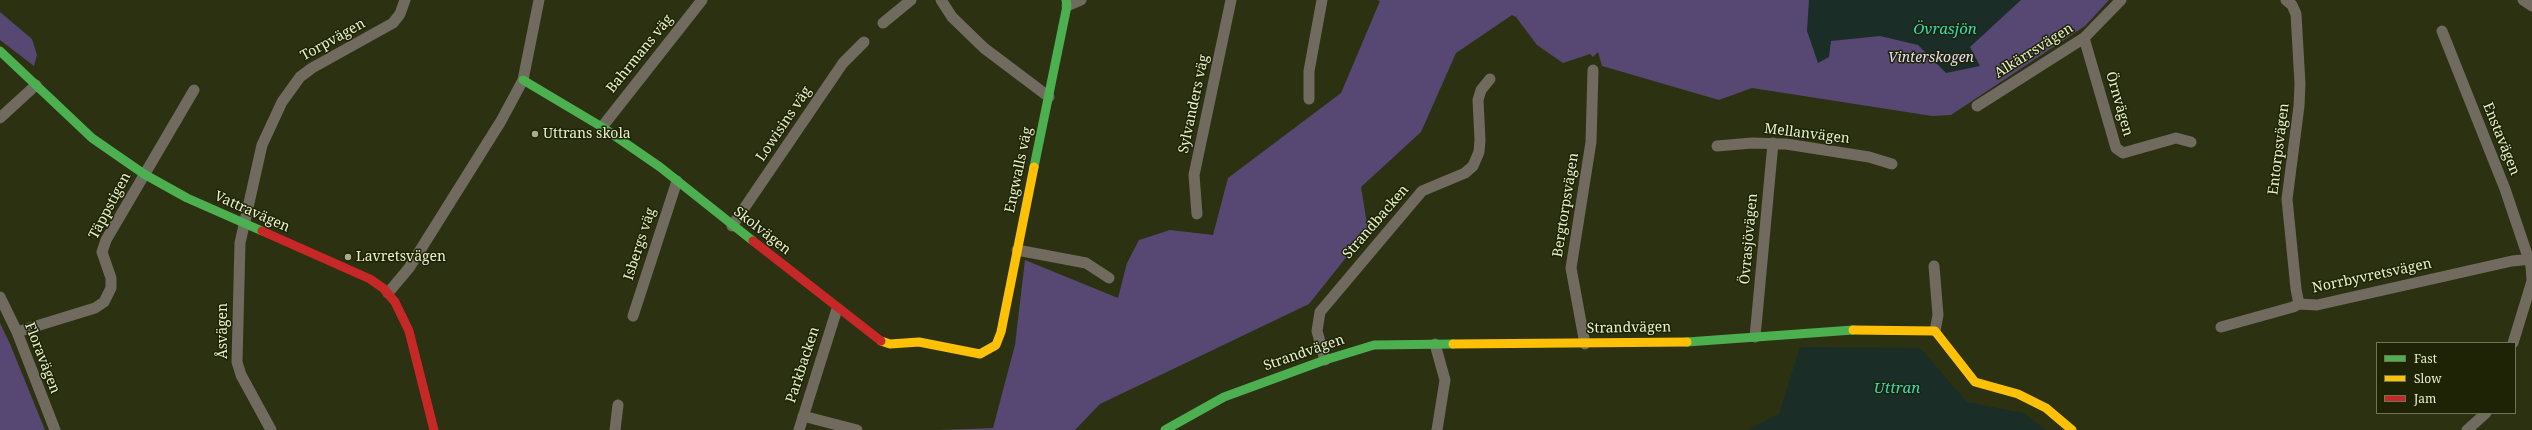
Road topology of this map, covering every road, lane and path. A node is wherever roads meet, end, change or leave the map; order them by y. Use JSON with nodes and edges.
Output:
{"nodes":[{"id":1,"x":405,"y":0,"type":"edge"},
{"id":2,"x":539,"y":0,"type":"edge"},
{"id":3,"x":702,"y":0,"type":"edge"},
{"id":4,"x":911,"y":0,"type":"edge"},
{"id":5,"x":941,"y":0,"type":"edge"},
{"id":6,"x":1081,"y":0,"type":"edge"},
{"id":7,"x":1231,"y":0,"type":"edge"},
{"id":8,"x":1322,"y":0,"type":"edge"},
{"id":9,"x":2120,"y":0,"type":"edge"},
{"id":10,"x":2287,"y":0,"type":"edge"},
{"id":11,"x":2522,"y":0,"type":"edge"},
{"id":12,"x":1067,"y":3,"type":"edge"},
{"id":13,"x":2532,"y":6,"type":"edge"},
{"id":14,"x":883,"y":23,"type":"dead end"},
{"id":15,"x":2442,"y":31,"type":"dead end"},
{"id":16,"x":2084,"y":38,"type":"junction"},
{"id":17,"x":864,"y":42,"type":"dead end"},
{"id":18,"x":0,"y":51,"type":"edge"},
{"id":19,"x":1593,"y":70,"type":"dead end"},
{"id":20,"x":1490,"y":79,"type":"dead end"},
{"id":21,"x":523,"y":80,"type":"junction"},
{"id":22,"x":36,"y":85,"type":"junction"},
{"id":23,"x":194,"y":90,"type":"dead end"},
{"id":24,"x":1049,"y":97,"type":"junction"},
{"id":25,"x":1309,"y":99,"type":"dead end"},
{"id":26,"x":1977,"y":106,"type":"dead end"},
{"id":27,"x":0,"y":118,"type":"edge"},
{"id":28,"x":602,"y":127,"type":"junction"},
{"id":29,"x":2191,"y":142,"type":"dead end"},
{"id":30,"x":1773,"y":144,"type":"junction"},
{"id":31,"x":1717,"y":146,"type":"dead end"},
{"id":32,"x":1892,"y":164,"type":"dead end"},
{"id":33,"x":144,"y":174,"type":"junction"},
{"id":34,"x":676,"y":181,"type":"junction"},
{"id":35,"x":1197,"y":214,"type":"dead end"},
{"id":36,"x":245,"y":224,"type":"junction"},
{"id":37,"x":732,"y":226,"type":"junction"},
{"id":38,"x":1017,"y":250,"type":"junction"},
{"id":39,"x":2530,"y":259,"type":"edge"},
{"id":40,"x":1934,"y":266,"type":"dead end"},
{"id":41,"x":1110,"y":278,"type":"dead end"},
{"id":42,"x":388,"y":293,"type":"junction"},
{"id":43,"x":0,"y":297,"type":"edge"},
{"id":44,"x":2299,"y":304,"type":"junction"},
{"id":45,"x":837,"y":310,"type":"junction"},
{"id":46,"x":633,"y":316,"type":"dead end"},
{"id":47,"x":2221,"y":327,"type":"dead end"},
{"id":48,"x":1935,"y":331,"type":"junction"},
{"id":49,"x":18,"y":332,"type":"junction"},
{"id":50,"x":1755,"y":337,"type":"junction"},
{"id":51,"x":2513,"y":342,"type":"edge"},
{"id":52,"x":1435,"y":344,"type":"junction"},
{"id":53,"x":1585,"y":344,"type":"junction"},
{"id":54,"x":996,"y":346,"type":"joint"},
{"id":55,"x":1324,"y":360,"type":"junction"},
{"id":56,"x":618,"y":405,"type":"dead end"},
{"id":57,"x":2485,"y":414,"type":"edge"},
{"id":58,"x":803,"y":416,"type":"junction"},
{"id":59,"x":56,"y":430,"type":"edge"},
{"id":60,"x":271,"y":430,"type":"edge"},
{"id":61,"x":434,"y":430,"type":"edge"},
{"id":62,"x":615,"y":430,"type":"edge"},
{"id":63,"x":799,"y":430,"type":"edge"},
{"id":64,"x":857,"y":430,"type":"edge"},
{"id":65,"x":1165,"y":430,"type":"edge"},
{"id":66,"x":1436,"y":430,"type":"edge"},
{"id":67,"x":2072,"y":430,"type":"edge"},
{"id":68,"x":2467,"y":430,"type":"edge"}],
"edges":[{"from":1,"to":36,"type":"street","name":"Torpvägen"},
{"from":2,"to":21,"type":"street"},
{"from":3,"to":28,"type":"street","name":"Bahrmans väg"},
{"from":4,"to":14,"type":"street"},
{"from":5,"to":24,"type":"street"},
{"from":6,"to":12,"type":"street"},
{"from":7,"to":35,"type":"street","name":"Sylvanders väg"},
{"from":8,"to":25,"type":"street"},
{"from":9,"to":16,"type":"street","name":"Alkärrsvägen"},
{"from":10,"to":44,"type":"street","name":"Entorpsvägen"},
{"from":11,"to":13,"type":"street"},
{"from":12,"to":24,"type":"street","name":"Engwalls väg"},
{"from":15,"to":39,"type":"street","name":"Enstavägen"},
{"from":16,"to":26,"type":"street","name":"Alkärrsvägen"},
{"from":16,"to":29,"type":"street","name":"Örnvägen"},
{"from":17,"to":37,"type":"street","name":"Lowisins väg"},
{"from":18,"to":22,"type":"street","name":"Vattravägen"},
{"from":19,"to":53,"type":"street","name":"Bergtorpsvägen"},
{"from":20,"to":55,"type":"street","name":"Strandbacken"},
{"from":21,"to":28,"type":"street","name":"Skolvägen"},
{"from":21,"to":42,"type":"street"},
{"from":22,"to":27,"type":"street"},
{"from":22,"to":33,"type":"street","name":"Vattravägen"},
{"from":23,"to":33,"type":"street","name":"Täppstigen"},
{"from":24,"to":38,"type":"street","name":"Engwalls väg"},
{"from":28,"to":34,"type":"street","name":"Skolvägen"},
{"from":30,"to":31,"type":"street","name":"Mellanvägen"},
{"from":30,"to":32,"type":"street","name":"Mellanvägen"},
{"from":30,"to":50,"type":"street","name":"Övrasjövägen"},
{"from":33,"to":36,"type":"street","name":"Vattravägen"},
{"from":33,"to":49,"type":"street","name":"Täppstigen"},
{"from":34,"to":37,"type":"street","name":"Skolvägen"},
{"from":34,"to":46,"type":"street","name":"Isbergs väg"},
{"from":36,"to":42,"type":"street","name":"Vattravägen"},
{"from":36,"to":60,"type":"street","name":"Åsvägen"},
{"from":37,"to":45,"type":"street","name":"Skolvägen"},
{"from":38,"to":41,"type":"street"},
{"from":38,"to":54,"type":"street","name":"Engwalls väg"},
{"from":39,"to":44,"type":"street","name":"Norrbyvretsvägen"},
{"from":39,"to":51,"type":"street"},
{"from":40,"to":48,"type":"street"},
{"from":42,"to":61,"type":"street","name":"Vattravägen"},
{"from":43,"to":49,"type":"street","name":"Floravägen"},
{"from":44,"to":47,"type":"street","name":"Norrbyvretsvägen"},
{"from":45,"to":54,"type":"street","name":"Skolvägen"},
{"from":45,"to":58,"type":"street","name":"Parkbacken"},
{"from":48,"to":50,"type":"street","name":"Strandvägen"},
{"from":48,"to":67,"type":"street"},
{"from":49,"to":59,"type":"street","name":"Floravägen"},
{"from":50,"to":53,"type":"street","name":"Strandvägen"},
{"from":52,"to":53,"type":"street","name":"Strandvägen"},
{"from":52,"to":55,"type":"street","name":"Strandvägen"},
{"from":52,"to":66,"type":"street"},
{"from":55,"to":65,"type":"street","name":"Strandvägen"},
{"from":56,"to":62,"type":"street"},
{"from":57,"to":68,"type":"street"},
{"from":58,"to":63,"type":"street","name":"Parkbacken"},
{"from":58,"to":64,"type":"street"}]}
